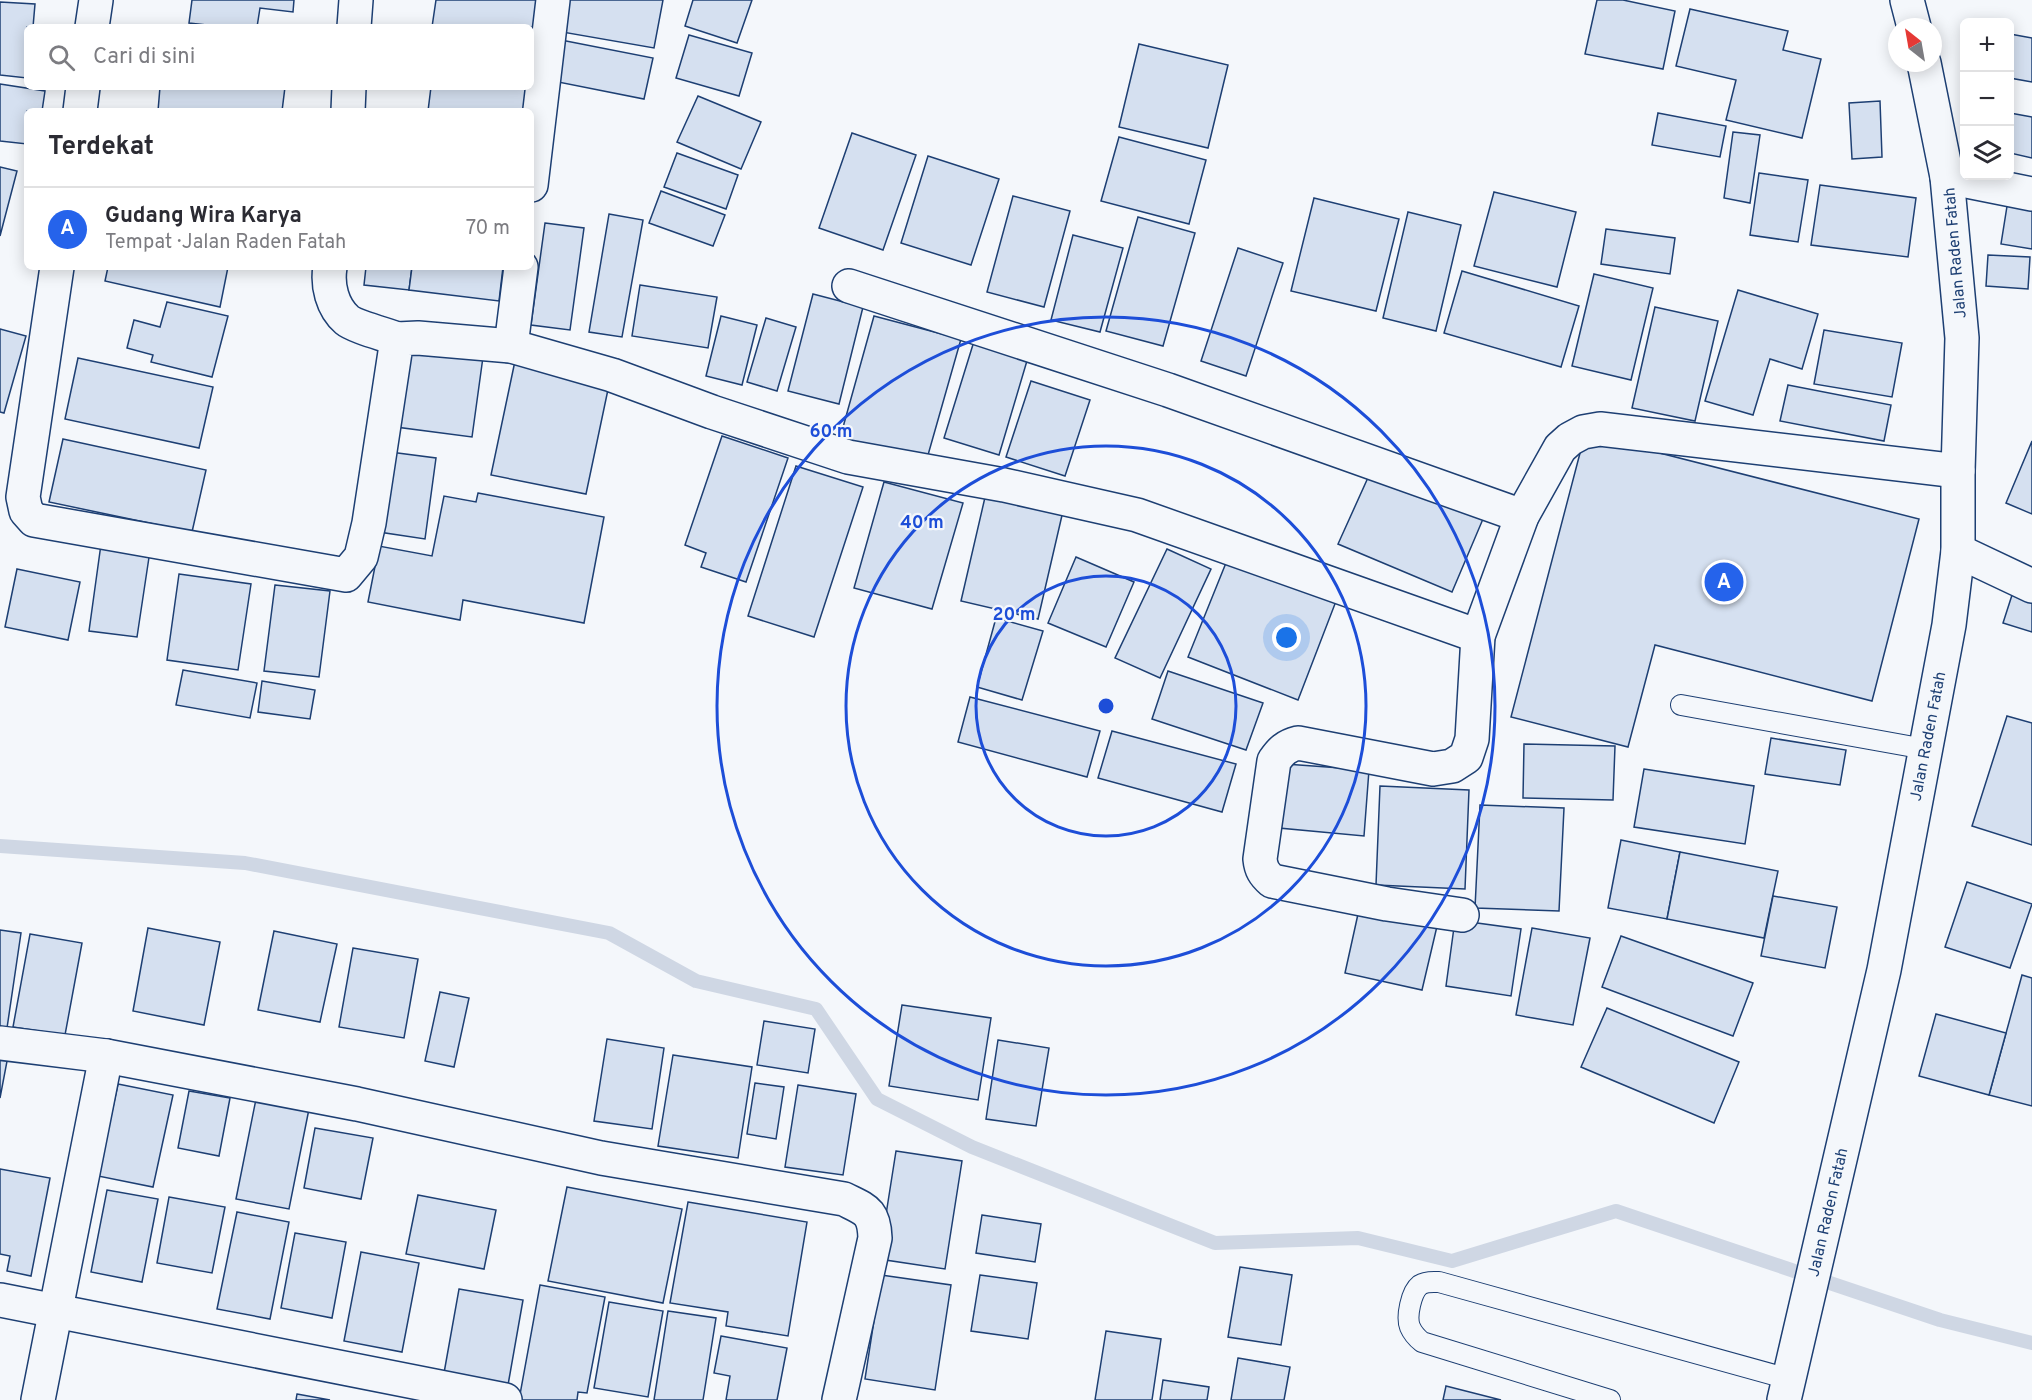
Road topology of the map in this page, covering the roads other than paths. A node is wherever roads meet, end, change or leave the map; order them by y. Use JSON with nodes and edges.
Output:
{"nodes":[{"id":1,"x":96,"y":0,"type":"edge"},
{"id":2,"x":356,"y":0,"type":"edge"},
{"id":3,"x":553,"y":0,"type":"edge"},
{"id":4,"x":1907,"y":0,"type":"edge"},
{"id":5,"x":1912,"y":18,"type":"edge"},
{"id":6,"x":92,"y":24,"type":"edge"},
{"id":7,"x":354,"y":24,"type":"edge"},
{"id":8,"x":1926,"y":72,"type":"edge"},
{"id":9,"x":83,"y":90,"type":"edge"},
{"id":10,"x":349,"y":90,"type":"edge"},
{"id":11,"x":80,"y":108,"type":"edge"},
{"id":12,"x":348,"y":108,"type":"edge"},
{"id":13,"x":534,"y":159,"type":"edge"},
{"id":14,"x":1947,"y":177,"type":"junction"},
{"id":15,"x":2032,"y":194,"type":"edge"},
{"id":16,"x":57,"y":270,"type":"edge"},
{"id":17,"x":330,"y":270,"type":"edge"},
{"id":18,"x":521,"y":270,"type":"edge"},
{"id":19,"x":849,"y":286,"type":"dead end"},
{"id":20,"x":397,"y":339,"type":"junction"},
{"id":21,"x":511,"y":346,"type":"junction"},
{"id":22,"x":1958,"y":471,"type":"junction"},
{"id":23,"x":1522,"y":516,"type":"junction"},
{"id":24,"x":1958,"y":551,"type":"junction"},
{"id":25,"x":2032,"y":586,"type":"edge"},
{"id":26,"x":1478,"y":636,"type":"junction"},
{"id":27,"x":1681,"y":705,"type":"dead end"},
{"id":28,"x":1925,"y":749,"type":"junction"},
{"id":29,"x":1462,"y":915,"type":"dead end"},
{"id":30,"x":0,"y":1043,"type":"edge"},
{"id":31,"x":106,"y":1056,"type":"junction"},
{"id":32,"x":0,"y":1300,"type":"edge"},
{"id":33,"x":55,"y":1312,"type":"junction"},
{"id":34,"x":1787,"y":1389,"type":"edge"},
{"id":35,"x":38,"y":1400,"type":"edge"},
{"id":36,"x":505,"y":1400,"type":"edge"},
{"id":37,"x":839,"y":1400,"type":"edge"},
{"id":38,"x":1610,"y":1400,"type":"edge"}],
"edges":[{"from":1,"to":6,"type":"main road"},
{"from":2,"to":7,"type":"main road"},
{"from":3,"to":13,"type":"main road"},
{"from":4,"to":5,"type":"main road"},
{"from":8,"to":14,"type":"main road","name":"Jalan Raden Fatah"},
{"from":9,"to":11,"type":"main road"},
{"from":10,"to":12,"type":"main road"},
{"from":14,"to":15,"type":"main road"},
{"from":14,"to":22,"type":"main road","name":"Jalan Raden Fatah"},
{"from":16,"to":20,"type":"main road"},
{"from":17,"to":20,"type":"main road"},
{"from":18,"to":21,"type":"main road"},
{"from":19,"to":23,"type":"main road"},
{"from":20,"to":21,"type":"main road"},
{"from":21,"to":26,"type":"main road"},
{"from":22,"to":23,"type":"main road"},
{"from":22,"to":24,"type":"main road","name":"Jalan Raden Fatah"},
{"from":23,"to":26,"type":"main road"},
{"from":24,"to":25,"type":"main road"},
{"from":24,"to":28,"type":"main road","name":"Jalan Raden Fatah"},
{"from":26,"to":29,"type":"main road"},
{"from":27,"to":28,"type":"lane"},
{"from":28,"to":34,"type":"main road","name":"Jalan Raden Fatah"},
{"from":30,"to":31,"type":"main road"},
{"from":31,"to":33,"type":"main road"},
{"from":31,"to":37,"type":"main road"},
{"from":32,"to":33,"type":"main road"},
{"from":33,"to":35,"type":"main road"},
{"from":33,"to":36,"type":"main road"},
{"from":34,"to":38,"type":"lane"}]}
